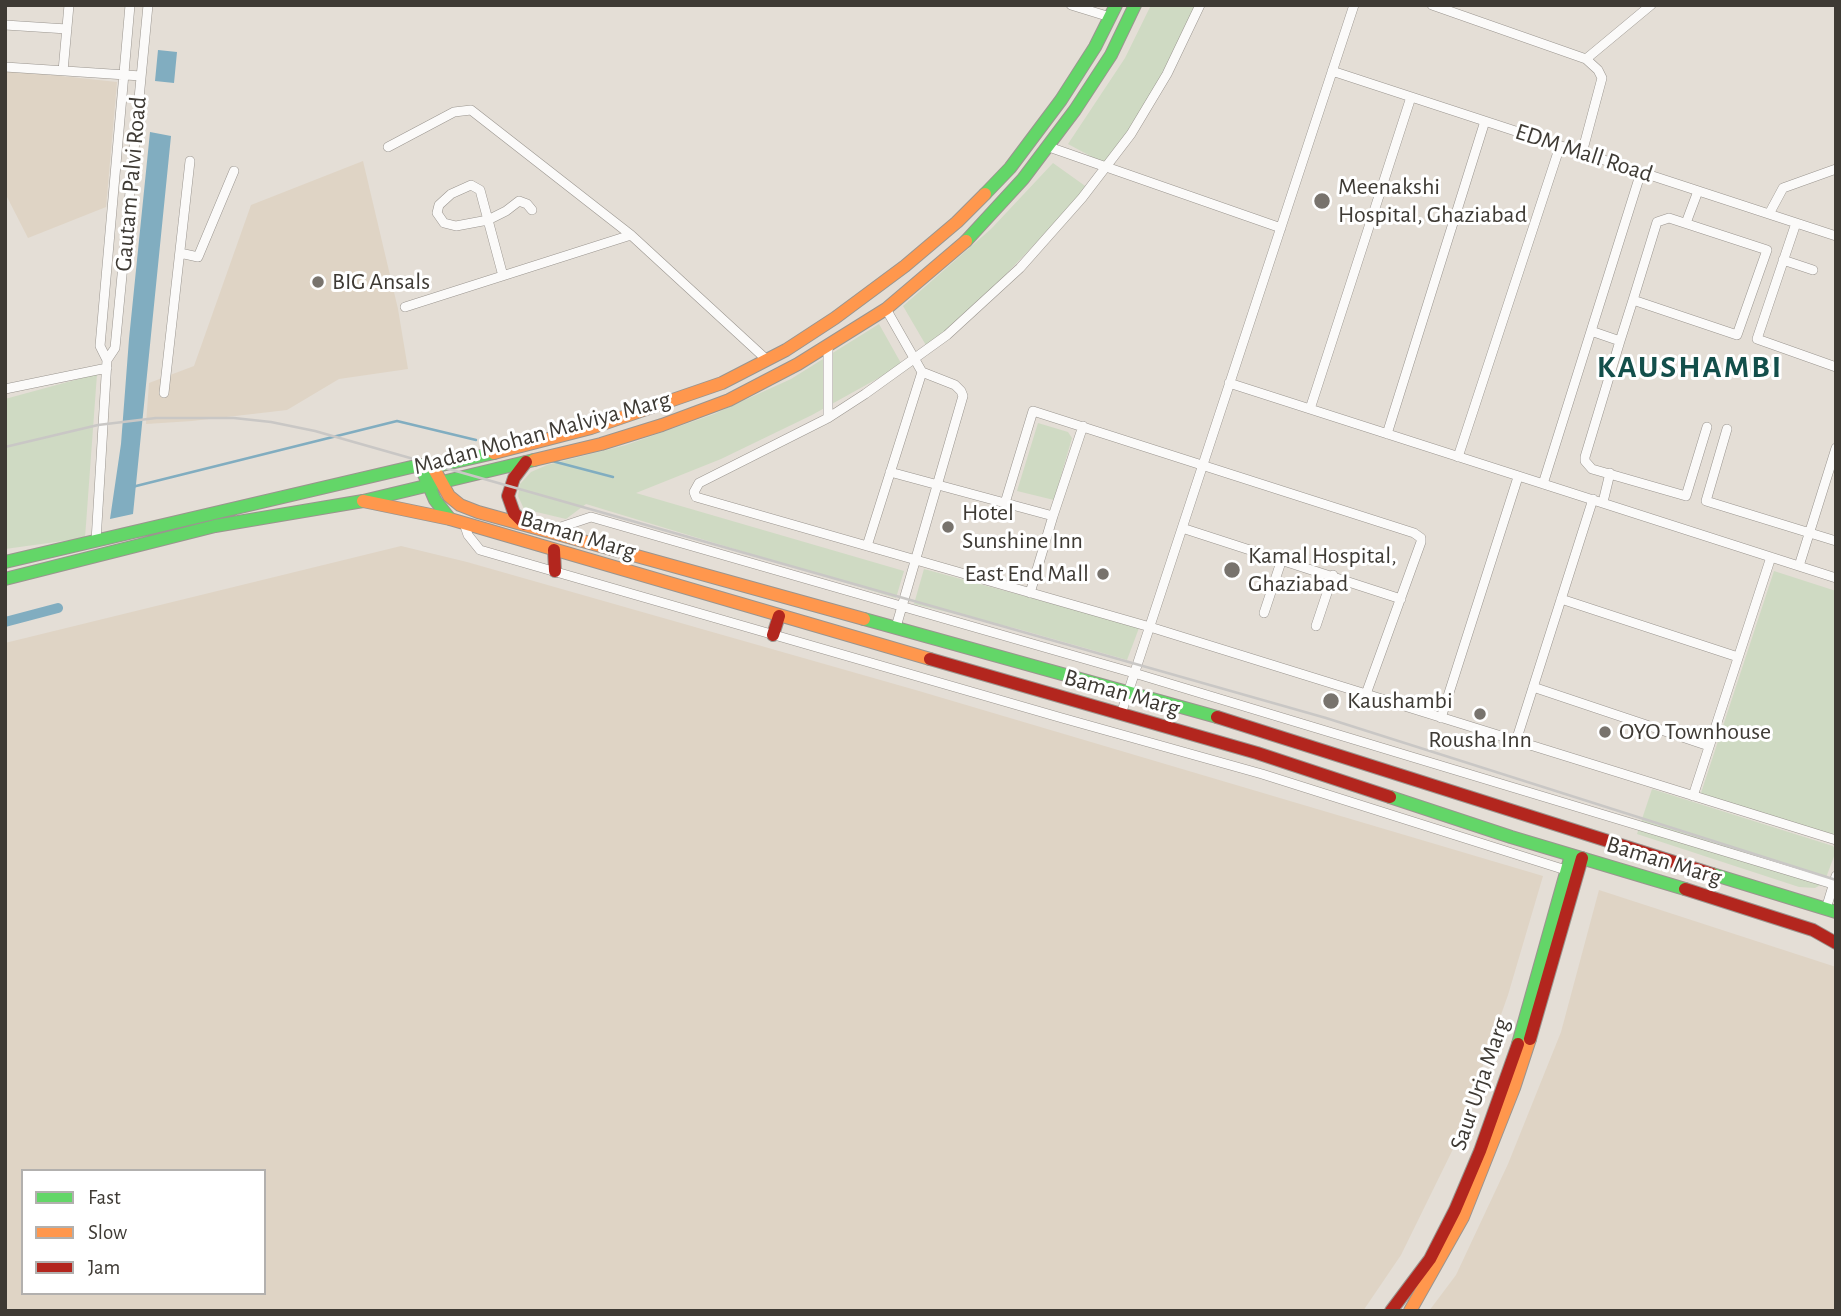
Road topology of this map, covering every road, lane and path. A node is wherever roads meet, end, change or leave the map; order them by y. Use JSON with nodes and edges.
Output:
{"nodes":[{"id":1,"x":69,"y":5,"type":"edge"},
{"id":2,"x":130,"y":5,"type":"edge"},
{"id":3,"x":148,"y":5,"type":"edge"},
{"id":4,"x":1071,"y":5,"type":"edge"},
{"id":5,"x":1116,"y":5,"type":"edge"},
{"id":6,"x":1135,"y":5,"type":"edge"},
{"id":7,"x":1200,"y":5,"type":"edge"},
{"id":8,"x":1354,"y":5,"type":"edge"},
{"id":9,"x":1432,"y":5,"type":"edge"},
{"id":10,"x":1651,"y":5,"type":"edge"},
{"id":11,"x":1110,"y":18,"type":"junction"},
{"id":12,"x":5,"y":25,"type":"edge"},
{"id":13,"x":67,"y":29,"type":"junction"},
{"id":14,"x":1586,"y":59,"type":"junction"},
{"id":15,"x":5,"y":67,"type":"edge"},
{"id":16,"x":63,"y":71,"type":"junction"},
{"id":17,"x":1332,"y":71,"type":"junction"},
{"id":18,"x":124,"y":75,"type":"junction"},
{"id":19,"x":141,"y":76,"type":"junction"},
{"id":20,"x":1411,"y":97,"type":"junction"},
{"id":21,"x":1485,"y":121,"type":"junction"},
{"id":22,"x":1560,"y":146,"type":"junction"},
{"id":23,"x":388,"y":147,"type":"dead end"},
{"id":24,"x":1049,"y":147,"type":"junction"},
{"id":25,"x":1582,"y":153,"type":"junction"},
{"id":26,"x":190,"y":161,"type":"dead end"},
{"id":27,"x":1106,"y":168,"type":"junction"},
{"id":28,"x":1836,"y":169,"type":"edge"},
{"id":29,"x":234,"y":171,"type":"dead end"},
{"id":30,"x":1641,"y":172,"type":"junction"},
{"id":31,"x":1698,"y":191,"type":"junction"},
{"id":32,"x":532,"y":210,"type":"dead end"},
{"id":33,"x":1769,"y":214,"type":"junction"},
{"id":34,"x":488,"y":220,"type":"junction"},
{"id":35,"x":1686,"y":223,"type":"junction"},
{"id":36,"x":1796,"y":223,"type":"junction"},
{"id":37,"x":1281,"y":228,"type":"junction"},
{"id":38,"x":631,"y":235,"type":"junction"},
{"id":39,"x":1836,"y":236,"type":"edge"},
{"id":40,"x":939,"y":237,"type":"junction"},
{"id":41,"x":953,"y":252,"type":"junction"},
{"id":42,"x":180,"y":253,"type":"junction"},
{"id":43,"x":1783,"y":260,"type":"junction"},
{"id":44,"x":1813,"y":270,"type":"dead end"},
{"id":45,"x":503,"y":276,"type":"junction"},
{"id":46,"x":1633,"y":300,"type":"junction"},
{"id":47,"x":405,"y":307,"type":"dead end"},
{"id":48,"x":886,"y":309,"type":"junction"},
{"id":49,"x":1591,"y":331,"type":"junction"},
{"id":50,"x":1620,"y":341,"type":"junction"},
{"id":51,"x":828,"y":345,"type":"junction"},
{"id":52,"x":915,"y":359,"type":"junction"},
{"id":53,"x":767,"y":360,"type":"junction"},
{"id":54,"x":107,"y":364,"type":"junction"},
{"id":55,"x":1836,"y":367,"type":"edge"},
{"id":56,"x":922,"y":372,"type":"junction"},
{"id":57,"x":1229,"y":383,"type":"junction"},
{"id":58,"x":5,"y":388,"type":"edge"},
{"id":59,"x":164,"y":393,"type":"dead end"},
{"id":60,"x":1310,"y":409,"type":"junction"},
{"id":61,"x":828,"y":418,"type":"junction"},
{"id":62,"x":1083,"y":426,"type":"junction"},
{"id":63,"x":1707,"y":427,"type":"dead end"},
{"id":64,"x":1727,"y":429,"type":"dead end"},
{"id":65,"x":1387,"y":434,"type":"junction"},
{"id":66,"x":1835,"y":451,"type":"edge"},
{"id":67,"x":1458,"y":457,"type":"junction"},
{"id":68,"x":527,"y":462,"type":"junction"},
{"id":69,"x":1203,"y":465,"type":"junction"},
{"id":70,"x":420,"y":466,"type":"junction"},
{"id":71,"x":433,"y":467,"type":"junction"},
{"id":72,"x":890,"y":472,"type":"junction"},
{"id":73,"x":1610,"y":473,"type":"junction"},
{"id":74,"x":1518,"y":477,"type":"junction"},
{"id":75,"x":443,"y":482,"type":"junction"},
{"id":76,"x":1543,"y":484,"type":"junction"},
{"id":77,"x":429,"y":485,"type":"junction"},
{"id":78,"x":939,"y":485,"type":"junction"},
{"id":79,"x":1598,"y":500,"type":"junction"},
{"id":80,"x":363,"y":501,"type":"junction"},
{"id":81,"x":1005,"y":503,"type":"junction"},
{"id":82,"x":1053,"y":516,"type":"junction"},
{"id":83,"x":450,"y":519,"type":"junction"},
{"id":84,"x":464,"y":523,"type":"junction"},
{"id":85,"x":527,"y":526,"type":"junction"},
{"id":86,"x":1182,"y":528,"type":"junction"},
{"id":87,"x":548,"y":531,"type":"junction"},
{"id":88,"x":1809,"y":532,"type":"junction"},
{"id":89,"x":96,"y":541,"type":"junction"},
{"id":90,"x":1836,"y":541,"type":"edge"},
{"id":91,"x":867,"y":546,"type":"junction"},
{"id":92,"x":554,"y":550,"type":"junction"},
{"id":93,"x":1771,"y":557,"type":"junction"},
{"id":94,"x":1282,"y":559,"type":"junction"},
{"id":95,"x":916,"y":560,"type":"junction"},
{"id":96,"x":5,"y":562,"type":"edge"},
{"id":97,"x":1799,"y":566,"type":"junction"},
{"id":98,"x":555,"y":571,"type":"junction"},
{"id":99,"x":1333,"y":575,"type":"junction"},
{"id":100,"x":1836,"y":578,"type":"edge"},
{"id":101,"x":5,"y":579,"type":"edge"},
{"id":102,"x":1030,"y":593,"type":"junction"},
{"id":103,"x":1401,"y":599,"type":"junction"},
{"id":104,"x":1561,"y":599,"type":"junction"},
{"id":105,"x":902,"y":606,"type":"junction"},
{"id":106,"x":820,"y":607,"type":"junction"},
{"id":107,"x":1264,"y":613,"type":"dead end"},
{"id":108,"x":779,"y":616,"type":"junction"},
{"id":109,"x":860,"y":617,"type":"junction"},
{"id":110,"x":1316,"y":626,"type":"dead end"},
{"id":111,"x":896,"y":627,"type":"junction"},
{"id":112,"x":1150,"y":627,"type":"junction"},
{"id":113,"x":836,"y":633,"type":"junction"},
{"id":114,"x":773,"y":635,"type":"junction"},
{"id":115,"x":854,"y":638,"type":"junction"},
{"id":116,"x":1738,"y":657,"type":"junction"},
{"id":117,"x":1134,"y":673,"type":"junction"},
{"id":118,"x":1533,"y":687,"type":"junction"},
{"id":119,"x":1128,"y":692,"type":"junction"},
{"id":120,"x":1366,"y":694,"type":"junction"},
{"id":121,"x":1121,"y":714,"type":"junction"},
{"id":122,"x":1441,"y":718,"type":"junction"},
{"id":123,"x":1516,"y":741,"type":"junction"},
{"id":124,"x":1709,"y":746,"type":"junction"},
{"id":125,"x":1405,"y":777,"type":"junction"},
{"id":126,"x":1429,"y":784,"type":"junction"},
{"id":127,"x":1693,"y":796,"type":"junction"},
{"id":128,"x":1398,"y":800,"type":"junction"},
{"id":129,"x":1421,"y":807,"type":"junction"},
{"id":130,"x":1836,"y":840,"type":"edge"},
{"id":131,"x":1576,"y":856,"type":"junction"},
{"id":132,"x":1572,"y":871,"type":"junction"},
{"id":133,"x":1835,"y":882,"type":"edge"},
{"id":134,"x":1831,"y":910,"type":"edge"},
{"id":135,"x":1813,"y":930,"type":"junction"},
{"id":136,"x":1836,"y":936,"type":"edge"},
{"id":137,"x":1836,"y":943,"type":"edge"},
{"id":138,"x":1391,"y":1311,"type":"edge"},
{"id":139,"x":1410,"y":1311,"type":"edge"}],
"edges":[{"from":1,"to":13,"type":"street"},
{"from":2,"to":18,"type":"street","name":"Gautam Palvi Road"},
{"from":3,"to":19,"type":"street","name":"Gautam Palvi Road"},
{"from":4,"to":11,"type":"street"},
{"from":5,"to":11,"type":"main road","name":"Madan Mohan Malviya Marg"},
{"from":6,"to":24,"type":"main road","name":"Madan Mohan Malviya Marg"},
{"from":7,"to":27,"type":"street"},
{"from":8,"to":17,"type":"street"},
{"from":9,"to":14,"type":"street"},
{"from":10,"to":14,"type":"street"},
{"from":11,"to":40,"type":"main road","name":"Madan Mohan Malviya Marg"},
{"from":12,"to":13,"type":"street"},
{"from":13,"to":16,"type":"street"},
{"from":14,"to":25,"type":"street"},
{"from":15,"to":16,"type":"street"},
{"from":16,"to":18,"type":"street"},
{"from":17,"to":20,"type":"street","name":"EDM Mall Road"},
{"from":17,"to":37,"type":"street"},
{"from":18,"to":19,"type":"street"},
{"from":18,"to":54,"type":"street","name":"Gautam Palvi Road"},
{"from":19,"to":54,"type":"street","name":"Gautam Palvi Road"},
{"from":20,"to":21,"type":"street","name":"EDM Mall Road"},
{"from":20,"to":60,"type":"street"},
{"from":21,"to":22,"type":"street","name":"EDM Mall Road"},
{"from":21,"to":65,"type":"street"},
{"from":22,"to":25,"type":"street","name":"EDM Mall Road"},
{"from":22,"to":67,"type":"street"},
{"from":23,"to":38,"type":"street"},
{"from":24,"to":27,"type":"street"},
{"from":24,"to":41,"type":"main road","name":"Madan Mohan Malviya Marg"},
{"from":25,"to":30,"type":"street","name":"EDM Mall Road"},
{"from":26,"to":42,"type":"street"},
{"from":27,"to":37,"type":"street"},
{"from":27,"to":52,"type":"street"},
{"from":28,"to":33,"type":"street"},
{"from":29,"to":42,"type":"street"},
{"from":30,"to":31,"type":"street","name":"EDM Mall Road"},
{"from":30,"to":49,"type":"street"},
{"from":31,"to":33,"type":"street","name":"EDM Mall Road"},
{"from":31,"to":35,"type":"street"},
{"from":32,"to":34,"type":"street"},
{"from":33,"to":36,"type":"street","name":"EDM Mall Road"},
{"from":34,"to":34,"type":"street"},
{"from":34,"to":45,"type":"street"},
{"from":35,"to":46,"type":"street"},
{"from":35,"to":46,"type":"street"},
{"from":36,"to":39,"type":"street","name":"EDM Mall Road"},
{"from":36,"to":43,"type":"street"},
{"from":37,"to":57,"type":"street"},
{"from":38,"to":45,"type":"street"},
{"from":38,"to":53,"type":"street"},
{"from":40,"to":41,"type":"main road"},
{"from":40,"to":53,"type":"main road","name":"Madan Mohan Malviya Marg"},
{"from":41,"to":48,"type":"main road","name":"Madan Mohan Malviya Marg"},
{"from":42,"to":59,"type":"street"},
{"from":43,"to":44,"type":"street"},
{"from":43,"to":55,"type":"street"},
{"from":45,"to":47,"type":"street"},
{"from":46,"to":50,"type":"street"},
{"from":48,"to":51,"type":"main road","name":"Madan Mohan Malviya Marg"},
{"from":48,"to":52,"type":"street"},
{"from":49,"to":50,"type":"street"},
{"from":49,"to":76,"type":"street"},
{"from":50,"to":73,"type":"street"},
{"from":51,"to":61,"type":"street"},
{"from":51,"to":68,"type":"main road","name":"Madan Mohan Malviya Marg"},
{"from":52,"to":56,"type":"street"},
{"from":52,"to":61,"type":"street"},
{"from":53,"to":71,"type":"main road","name":"Madan Mohan Malviya Marg"},
{"from":54,"to":58,"type":"street"},
{"from":54,"to":89,"type":"street","name":"Gautam Palvi Road"},
{"from":56,"to":72,"type":"street"},
{"from":56,"to":78,"type":"street"},
{"from":57,"to":60,"type":"street"},
{"from":57,"to":69,"type":"street"},
{"from":60,"to":65,"type":"street"},
{"from":61,"to":91,"type":"street"},
{"from":62,"to":69,"type":"street"},
{"from":62,"to":81,"type":"street"},
{"from":62,"to":82,"type":"street"},
{"from":63,"to":73,"type":"street"},
{"from":64,"to":88,"type":"street"},
{"from":65,"to":67,"type":"street"},
{"from":66,"to":88,"type":"street"},
{"from":67,"to":74,"type":"street"},
{"from":68,"to":75,"type":"main road","name":"Madan Mohan Malviya Marg"},
{"from":68,"to":85,"type":"main road"},
{"from":69,"to":86,"type":"street"},
{"from":69,"to":103,"type":"street"},
{"from":70,"to":71,"type":"main road","name":"Madan Mohan Malviya Marg"},
{"from":70,"to":77,"type":"main road"},
{"from":70,"to":89,"type":"main road","name":"Madan Mohan Malviya Marg"},
{"from":71,"to":75,"type":"main road","name":"Baman Marg"},
{"from":72,"to":78,"type":"street"},
{"from":72,"to":91,"type":"street"},
{"from":73,"to":79,"type":"street"},
{"from":74,"to":76,"type":"street"},
{"from":74,"to":122,"type":"street"},
{"from":75,"to":77,"type":"main road","name":"Madan Mohan Malviya Marg"},
{"from":75,"to":85,"type":"main road","name":"Baman Marg"},
{"from":76,"to":79,"type":"street"},
{"from":77,"to":80,"type":"main road","name":"Madan Mohan Malviya Marg"},
{"from":77,"to":83,"type":"main road"},
{"from":78,"to":81,"type":"street"},
{"from":78,"to":95,"type":"street"},
{"from":79,"to":93,"type":"street"},
{"from":79,"to":104,"type":"street"},
{"from":80,"to":83,"type":"main road","name":"Baman Marg"},
{"from":80,"to":101,"type":"main road","name":"Madan Mohan Malviya Marg"},
{"from":81,"to":82,"type":"street"},
{"from":82,"to":102,"type":"street"},
{"from":83,"to":84,"type":"main road","name":"Baman Marg"},
{"from":84,"to":92,"type":"main road","name":"Baman Marg"},
{"from":84,"to":98,"type":"street"},
{"from":85,"to":87,"type":"main road","name":"Baman Marg"},
{"from":86,"to":94,"type":"street"},
{"from":86,"to":112,"type":"street"},
{"from":87,"to":105,"type":"street"},
{"from":87,"to":106,"type":"main road","name":"Baman Marg"},
{"from":88,"to":90,"type":"street"},
{"from":88,"to":97,"type":"street"},
{"from":89,"to":96,"type":"main road","name":"Madan Mohan Malviya Marg"},
{"from":91,"to":95,"type":"street"},
{"from":92,"to":98,"type":"main road"},
{"from":92,"to":108,"type":"main road","name":"Baman Marg"},
{"from":93,"to":97,"type":"street"},
{"from":93,"to":116,"type":"street"},
{"from":94,"to":99,"type":"street"},
{"from":94,"to":107,"type":"street"},
{"from":95,"to":102,"type":"street"},
{"from":95,"to":105,"type":"street"},
{"from":97,"to":100,"type":"street"},
{"from":98,"to":114,"type":"street"},
{"from":99,"to":103,"type":"street"},
{"from":99,"to":110,"type":"street"},
{"from":102,"to":112,"type":"street"},
{"from":103,"to":120,"type":"street"},
{"from":104,"to":116,"type":"street"},
{"from":104,"to":118,"type":"street"},
{"from":105,"to":111,"type":"street"},
{"from":105,"to":117,"type":"street"},
{"from":106,"to":109,"type":"main road","name":"Baman Marg"},
{"from":106,"to":113,"type":"main road"},
{"from":108,"to":113,"type":"main road","name":"Baman Marg"},
{"from":108,"to":114,"type":"main road"},
{"from":109,"to":111,"type":"main road","name":"Baman Marg"},
{"from":109,"to":115,"type":"main road"},
{"from":111,"to":119,"type":"main road","name":"Baman Marg"},
{"from":112,"to":117,"type":"street"},
{"from":112,"to":120,"type":"street"},
{"from":113,"to":115,"type":"main road","name":"Baman Marg"},
{"from":114,"to":132,"type":"street"},
{"from":115,"to":121,"type":"main road","name":"Baman Marg"},
{"from":116,"to":124,"type":"street"},
{"from":117,"to":119,"type":"street"},
{"from":117,"to":133,"type":"street"},
{"from":118,"to":123,"type":"street"},
{"from":118,"to":124,"type":"street"},
{"from":119,"to":121,"type":"street"},
{"from":119,"to":125,"type":"main road","name":"Baman Marg"},
{"from":120,"to":122,"type":"street"},
{"from":121,"to":128,"type":"main road","name":"Baman Marg"},
{"from":122,"to":123,"type":"street"},
{"from":123,"to":127,"type":"street"},
{"from":124,"to":127,"type":"street"},
{"from":125,"to":126,"type":"main road","name":"Baman Marg"},
{"from":125,"to":128,"type":"main road"},
{"from":126,"to":129,"type":"main road"},
{"from":126,"to":134,"type":"main road","name":"Baman Marg"},
{"from":127,"to":130,"type":"street"},
{"from":128,"to":129,"type":"main road","name":"Baman Marg"},
{"from":129,"to":131,"type":"main road","name":"Baman Marg"},
{"from":131,"to":132,"type":"main road","name":"Saur Urja Marg"},
{"from":131,"to":135,"type":"main road","name":"Baman Marg"},
{"from":132,"to":138,"type":"main road","name":"Saur Urja Marg"},
{"from":132,"to":139,"type":"main road","name":"Saur Urja Marg"},
{"from":133,"to":134,"type":"street"},
{"from":135,"to":136,"type":"main road"},
{"from":135,"to":137,"type":"main road","name":"Baman Marg"}]}
